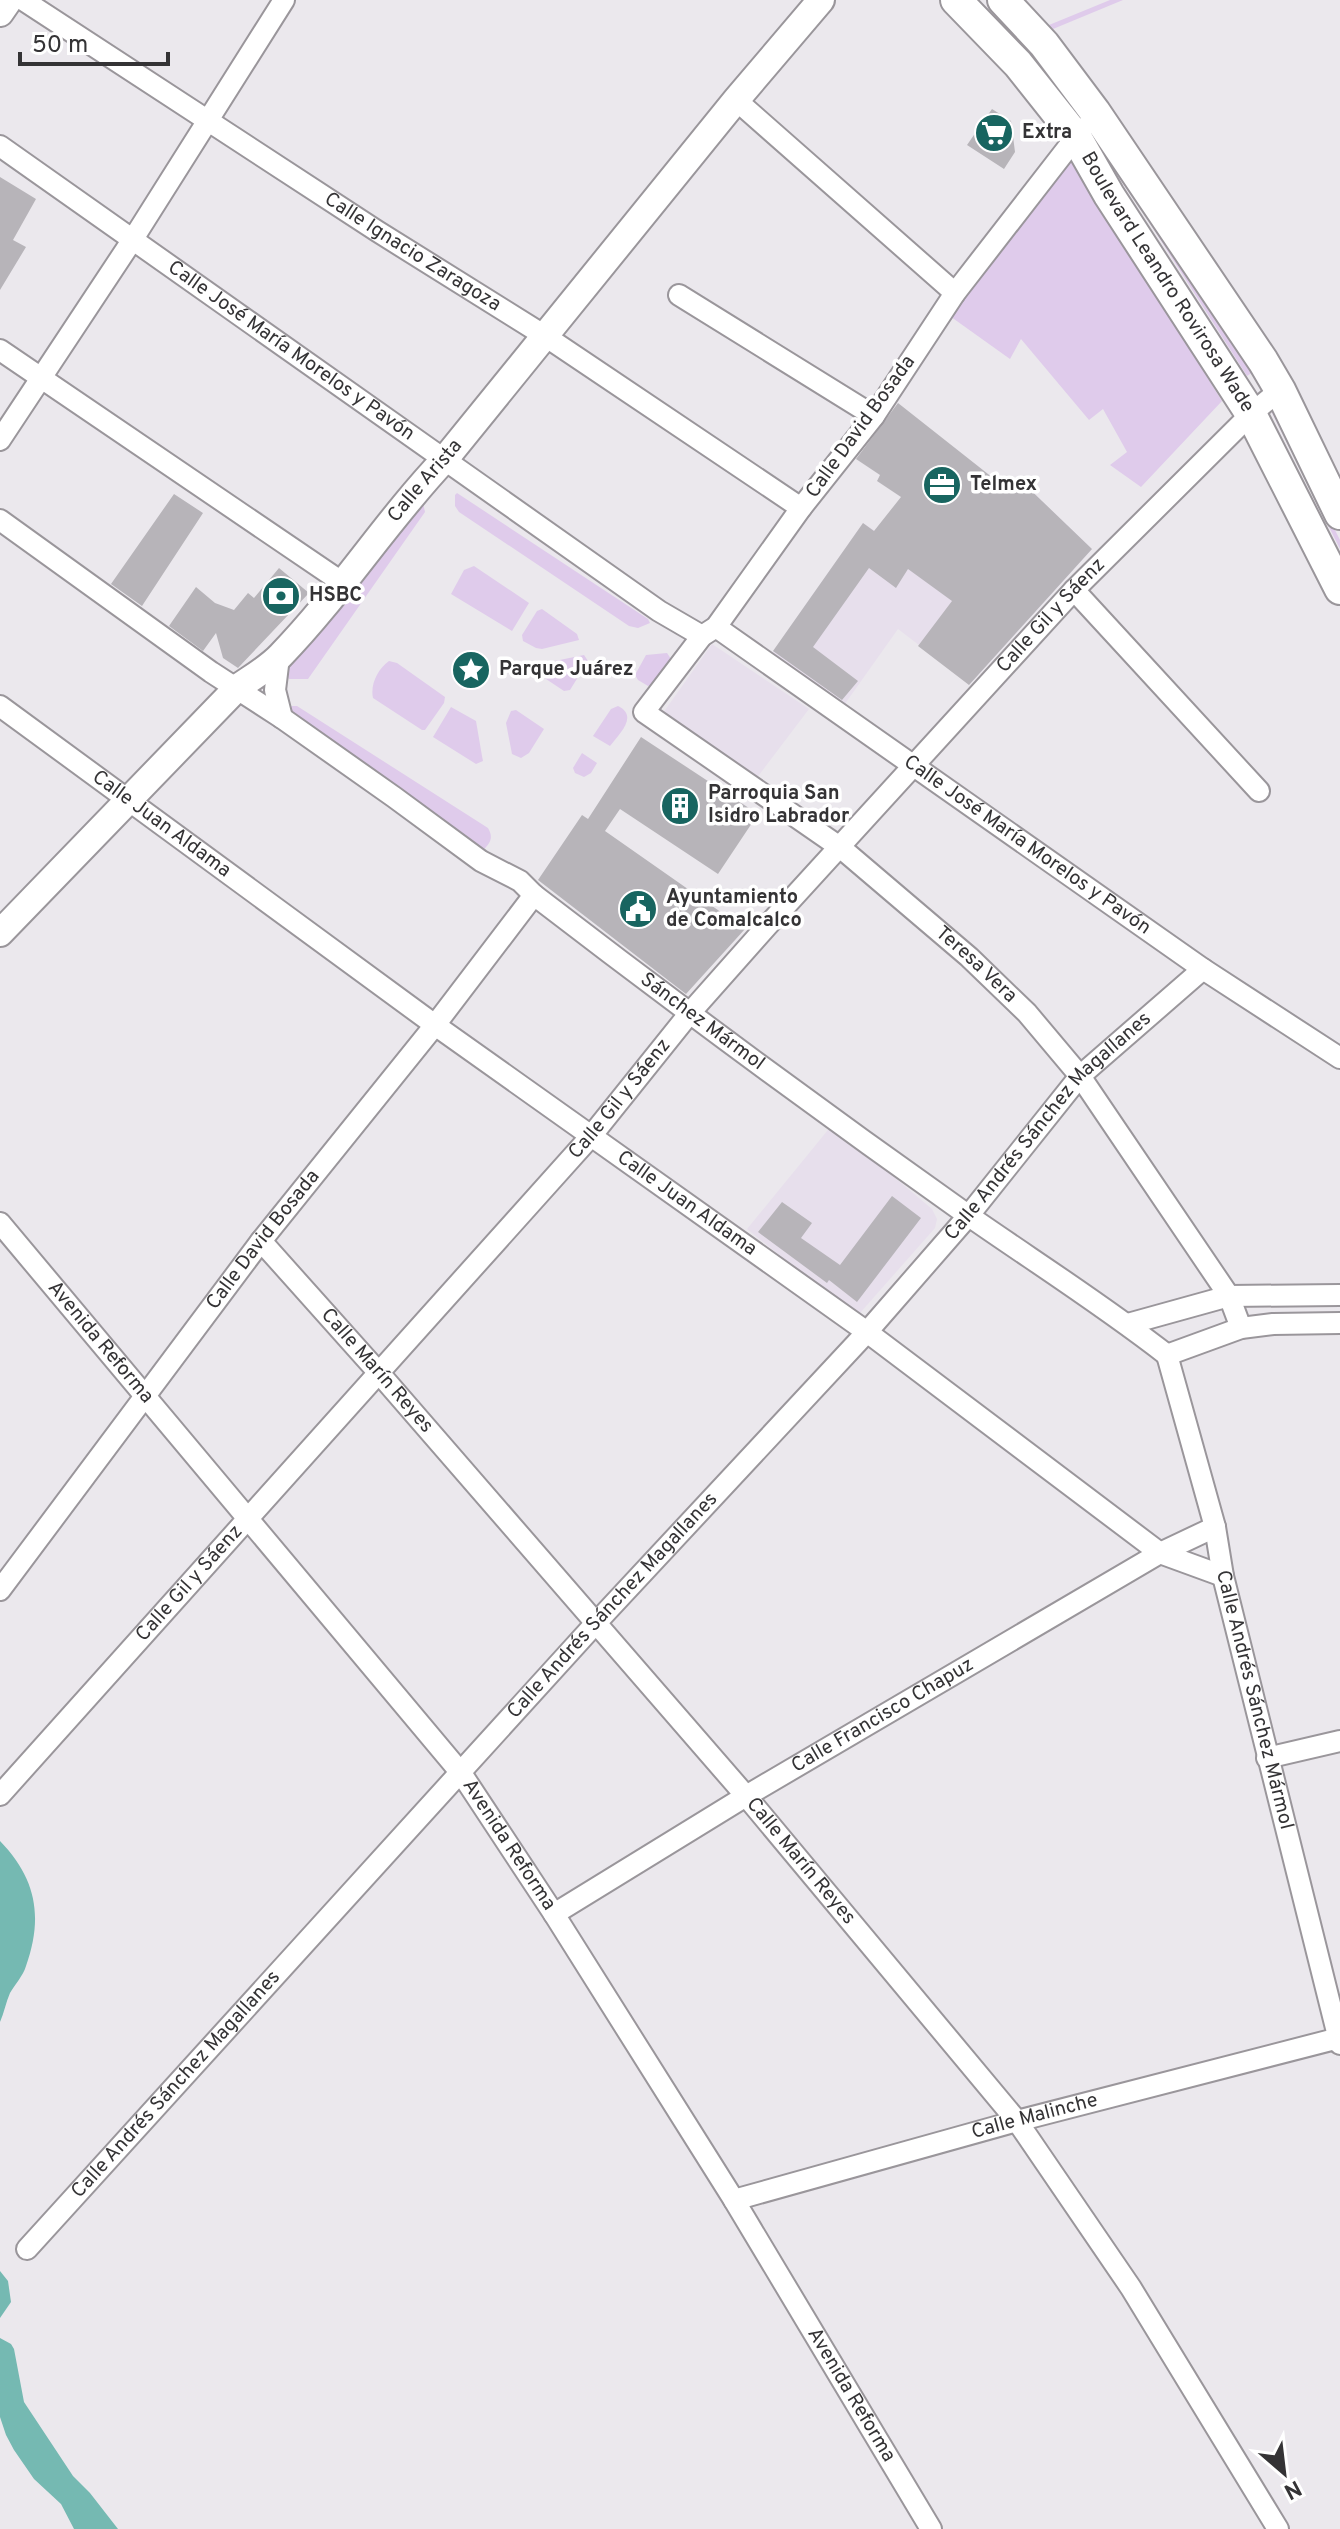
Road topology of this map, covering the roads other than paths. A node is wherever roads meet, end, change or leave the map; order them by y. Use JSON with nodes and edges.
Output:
{"nodes":[{"id":1,"x":9,"y":0,"type":"edge"},
{"id":2,"x":23,"y":0,"type":"edge"},
{"id":3,"x":284,"y":0,"type":"edge"},
{"id":4,"x":821,"y":0,"type":"edge"},
{"id":5,"x":956,"y":0,"type":"edge"},
{"id":6,"x":1003,"y":0,"type":"edge"},
{"id":7,"x":0,"y":13,"type":"edge"},
{"id":8,"x":736,"y":100,"type":"junction"},
{"id":9,"x":1095,"y":112,"type":"junction"},
{"id":10,"x":207,"y":121,"type":"junction"},
{"id":11,"x":1076,"y":137,"type":"junction"},
{"id":12,"x":0,"y":146,"type":"edge"},
{"id":13,"x":133,"y":239,"type":"junction"},
{"id":14,"x":955,"y":293,"type":"junction"},
{"id":15,"x":679,"y":295,"type":"dead end"},
{"id":16,"x":545,"y":336,"type":"junction"},
{"id":17,"x":0,"y":350,"type":"edge"},
{"id":18,"x":41,"y":378,"type":"junction"},
{"id":19,"x":1280,"y":390,"type":"junction"},
{"id":20,"x":1251,"y":414,"type":"junction"},
{"id":21,"x":874,"y":416,"type":"junction"},
{"id":22,"x":0,"y":440,"type":"edge"},
{"id":23,"x":445,"y":459,"type":"junction"},
{"id":24,"x":801,"y":508,"type":"junction"},
{"id":25,"x":1340,"y":514,"type":"edge"},
{"id":26,"x":0,"y":520,"type":"edge"},
{"id":27,"x":343,"y":583,"type":"junction"},
{"id":28,"x":1340,"y":589,"type":"edge"},
{"id":29,"x":1074,"y":590,"type":"junction"},
{"id":30,"x":709,"y":631,"type":"junction"},
{"id":31,"x":279,"y":657,"type":"junction"},
{"id":32,"x":237,"y":688,"type":"junction"},
{"id":33,"x":0,"y":706,"type":"edge"},
{"id":34,"x":645,"y":714,"type":"joint"},
{"id":35,"x":282,"y":718,"type":"junction"},
{"id":36,"x":915,"y":765,"type":"junction"},
{"id":37,"x":1259,"y":791,"type":"dead end"},
{"id":38,"x":130,"y":799,"type":"junction"},
{"id":39,"x":841,"y":848,"type":"junction"},
{"id":40,"x":534,"y":895,"type":"junction"},
{"id":41,"x":0,"y":933,"type":"edge"},
{"id":42,"x":1203,"y":969,"type":"junction"},
{"id":43,"x":689,"y":1014,"type":"junction"},
{"id":44,"x":435,"y":1025,"type":"junction"},
{"id":45,"x":1340,"y":1058,"type":"edge"},
{"id":46,"x":1080,"y":1076,"type":"junction"},
{"id":47,"x":592,"y":1135,"type":"junction"},
{"id":48,"x":969,"y":1215,"type":"junction"},
{"id":49,"x":0,"y":1223,"type":"edge"},
{"id":50,"x":261,"y":1241,"type":"junction"},
{"id":51,"x":1340,"y":1295,"type":"edge"},
{"id":52,"x":1229,"y":1296,"type":"junction"},
{"id":53,"x":1340,"y":1323,"type":"edge"},
{"id":54,"x":1128,"y":1324,"type":"junction"},
{"id":55,"x":1241,"y":1328,"type":"junction"},
{"id":56,"x":867,"y":1332,"type":"junction"},
{"id":57,"x":1167,"y":1355,"type":"junction"},
{"id":58,"x":379,"y":1373,"type":"junction"},
{"id":59,"x":145,"y":1397,"type":"junction"},
{"id":60,"x":246,"y":1519,"type":"junction"},
{"id":61,"x":1215,"y":1527,"type":"junction"},
{"id":62,"x":1160,"y":1553,"type":"junction"},
{"id":63,"x":1223,"y":1576,"type":"junction"},
{"id":64,"x":0,"y":1590,"type":"edge"},
{"id":65,"x":595,"y":1624,"type":"junction"},
{"id":66,"x":1340,"y":1741,"type":"edge"},
{"id":67,"x":1267,"y":1758,"type":"junction"},
{"id":68,"x":461,"y":1773,"type":"junction"},
{"id":69,"x":2,"y":1793,"type":"edge"},
{"id":70,"x":746,"y":1796,"type":"junction"},
{"id":71,"x":554,"y":1914,"type":"junction"},
{"id":72,"x":1339,"y":2041,"type":"edge"},
{"id":73,"x":1017,"y":2121,"type":"junction"},
{"id":74,"x":734,"y":2200,"type":"junction"},
{"id":75,"x":27,"y":2249,"type":"dead end"},
{"id":76,"x":931,"y":2529,"type":"edge"},
{"id":77,"x":1278,"y":2529,"type":"edge"}],
"edges":[{"from":1,"to":7,"type":"street"},
{"from":2,"to":10,"type":"street","name":"Calle Ignacio Zaragoza"},
{"from":3,"to":10,"type":"street"},
{"from":4,"to":8,"type":"street","name":"Calle Arista"},
{"from":5,"to":11,"type":"main road","name":"Boulevard Leandro Rovirosa Wade"},
{"from":6,"to":9,"type":"main road","name":"Boulevard Leandro Rovirosa Wade"},
{"from":8,"to":14,"type":"street"},
{"from":8,"to":16,"type":"street","name":"Calle Arista"},
{"from":9,"to":11,"type":"street","name":"Calle David Bosada"},
{"from":9,"to":19,"type":"main road","name":"Boulevard Leandro Rovirosa Wade"},
{"from":10,"to":13,"type":"street"},
{"from":10,"to":16,"type":"street","name":"Calle Ignacio Zaragoza"},
{"from":11,"to":14,"type":"street","name":"Calle David Bosada"},
{"from":11,"to":20,"type":"main road","name":"Boulevard Leandro Rovirosa Wade"},
{"from":12,"to":13,"type":"street","name":"Calle José María Morelos y Pavón"},
{"from":13,"to":18,"type":"street"},
{"from":13,"to":23,"type":"street","name":"Calle José María Morelos y Pavón"},
{"from":14,"to":21,"type":"street","name":"Calle David Bosada"},
{"from":15,"to":21,"type":"street"},
{"from":16,"to":23,"type":"street","name":"Calle Arista"},
{"from":16,"to":24,"type":"street","name":"Calle Ignacio Zaragoza"},
{"from":17,"to":18,"type":"street"},
{"from":18,"to":22,"type":"street"},
{"from":18,"to":27,"type":"street"},
{"from":19,"to":20,"type":"street","name":"Calle Gil y Sáenz"},
{"from":19,"to":25,"type":"main road","name":"Boulevard Leandro Rovirosa Wade"},
{"from":20,"to":28,"type":"main road","name":"Boulevard Leandro Rovirosa Wade"},
{"from":20,"to":29,"type":"street","name":"Calle Gil y Sáenz"},
{"from":21,"to":24,"type":"street","name":"Calle David Bosada"},
{"from":23,"to":27,"type":"street","name":"Calle Arista"},
{"from":23,"to":30,"type":"street","name":"Calle José María Morelos y Pavón"},
{"from":24,"to":30,"type":"street","name":"Calle David Bosada"},
{"from":26,"to":32,"type":"street","name":"Sánchez Mármol"},
{"from":27,"to":31,"type":"street","name":"Calle Arista"},
{"from":29,"to":36,"type":"street","name":"Calle Gil y Sáenz"},
{"from":29,"to":37,"type":"street"},
{"from":30,"to":34,"type":"street","name":"Calle David Bosada"},
{"from":30,"to":36,"type":"street","name":"Calle José María Morelos y Pavón"},
{"from":31,"to":32,"type":"street","name":"Calle Arista"},
{"from":31,"to":35,"type":"street"},
{"from":32,"to":35,"type":"street","name":"Sánchez Mármol"},
{"from":32,"to":38,"type":"street","name":"Calle Arista"},
{"from":33,"to":38,"type":"street","name":"Calle Juan Aldama"},
{"from":34,"to":39,"type":"street","name":"Teresa Vera"},
{"from":35,"to":40,"type":"street","name":"Sánchez Mármol"},
{"from":36,"to":39,"type":"street","name":"Calle Gil y Sáenz"},
{"from":36,"to":42,"type":"street","name":"Calle José María Morelos y Pavón"},
{"from":38,"to":41,"type":"street","name":"Calle Arista"},
{"from":38,"to":44,"type":"street","name":"Calle Juan Aldama"},
{"from":39,"to":43,"type":"street","name":"Calle Gil y Sáenz"},
{"from":39,"to":46,"type":"street","name":"Teresa Vera"},
{"from":40,"to":43,"type":"street","name":"Sánchez Mármol"},
{"from":40,"to":44,"type":"street","name":"Calle David Bosada"},
{"from":42,"to":45,"type":"street","name":"Calle José María Morelos y Pavón"},
{"from":42,"to":46,"type":"street","name":"Calle Andrés Sánchez Magallanes"},
{"from":43,"to":47,"type":"street","name":"Calle Gil y Sáenz"},
{"from":43,"to":48,"type":"street","name":"Sánchez Mármol"},
{"from":44,"to":47,"type":"street","name":"Calle Juan Aldama"},
{"from":44,"to":50,"type":"street","name":"Calle David Bosada"},
{"from":46,"to":48,"type":"street","name":"Calle Andrés Sánchez Magallanes"},
{"from":46,"to":52,"type":"street","name":"Teresa Vera"},
{"from":47,"to":56,"type":"street","name":"Calle Juan Aldama"},
{"from":47,"to":58,"type":"street","name":"Calle Gil y Sáenz"},
{"from":48,"to":54,"type":"street","name":"Sánchez Mármol"},
{"from":48,"to":56,"type":"street","name":"Calle Andrés Sánchez Magallanes"},
{"from":49,"to":59,"type":"street","name":"Avenida Reforma"},
{"from":50,"to":58,"type":"street","name":"Calle Marín Reyes"},
{"from":50,"to":59,"type":"street","name":"Calle David Bosada"},
{"from":51,"to":52,"type":"street"},
{"from":52,"to":54,"type":"street"},
{"from":52,"to":55,"type":"street","name":"Teresa Vera"},
{"from":53,"to":55,"type":"street"},
{"from":54,"to":57,"type":"street","name":"Sánchez Mármol"},
{"from":55,"to":57,"type":"street"},
{"from":56,"to":62,"type":"street","name":"Calle Juan Aldama"},
{"from":56,"to":65,"type":"street","name":"Calle Andrés Sánchez Magallanes"},
{"from":57,"to":61,"type":"street","name":"Calle Andrés Sánchez Mármol"},
{"from":58,"to":60,"type":"street","name":"Calle Gil y Sáenz"},
{"from":58,"to":65,"type":"street","name":"Calle Marín Reyes"},
{"from":59,"to":60,"type":"street","name":"Avenida Reforma"},
{"from":59,"to":64,"type":"street","name":"Calle David Bosada"},
{"from":60,"to":68,"type":"street","name":"Avenida Reforma"},
{"from":60,"to":69,"type":"street","name":"Calle Gil y Sáenz"},
{"from":61,"to":62,"type":"street","name":"Calle Francisco Chapuz"},
{"from":61,"to":63,"type":"street","name":"Calle Andrés Sánchez Mármol"},
{"from":62,"to":63,"type":"street","name":"Calle Juan Aldama"},
{"from":62,"to":70,"type":"street","name":"Calle Francisco Chapuz"},
{"from":63,"to":67,"type":"street","name":"Calle Andrés Sánchez Mármol"},
{"from":65,"to":68,"type":"street","name":"Calle Andrés Sánchez Magallanes"},
{"from":65,"to":70,"type":"street","name":"Calle Marín Reyes"},
{"from":66,"to":67,"type":"street"},
{"from":67,"to":72,"type":"street","name":"Calle Andrés Sánchez Mármol"},
{"from":68,"to":71,"type":"street","name":"Avenida Reforma"},
{"from":68,"to":75,"type":"street","name":"Calle Andrés Sánchez Magallanes"},
{"from":70,"to":71,"type":"street","name":"Calle Francisco Chapuz"},
{"from":70,"to":73,"type":"street","name":"Calle Marín Reyes"},
{"from":71,"to":74,"type":"street","name":"Avenida Reforma"},
{"from":72,"to":73,"type":"street","name":"Calle Malinche"},
{"from":73,"to":74,"type":"street","name":"Calle Malinche"},
{"from":73,"to":77,"type":"street","name":"Calle Marín Reyes"},
{"from":74,"to":76,"type":"street","name":"Avenida Reforma"}]}
